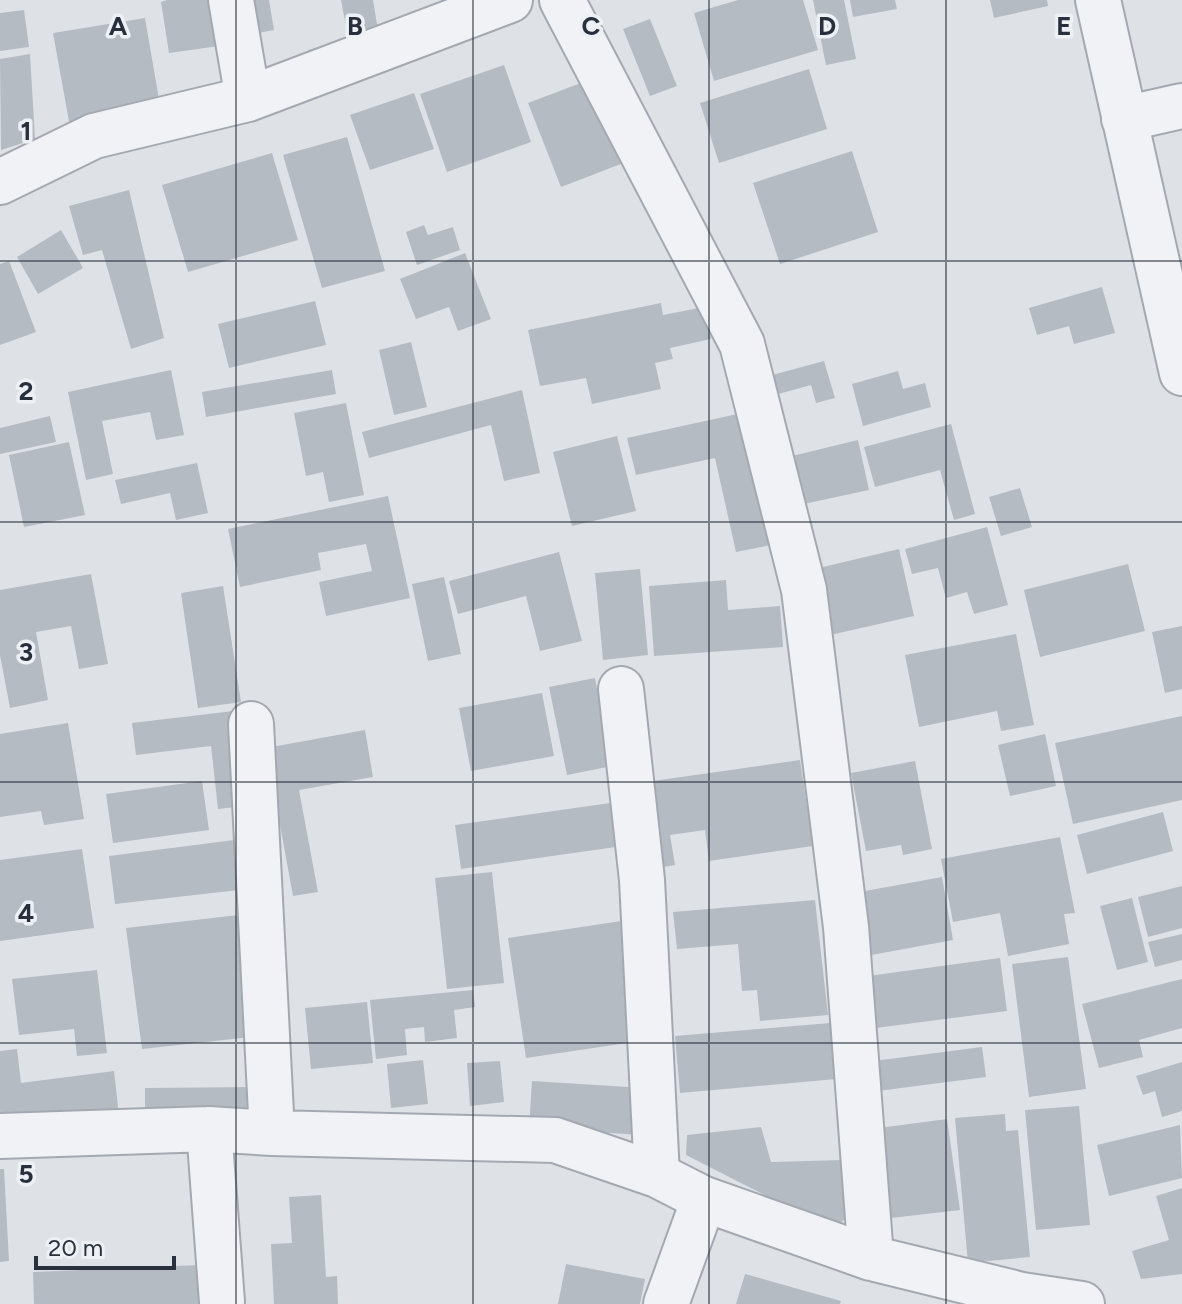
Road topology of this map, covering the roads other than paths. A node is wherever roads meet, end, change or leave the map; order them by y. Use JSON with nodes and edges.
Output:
{"nodes":[{"id":1,"x":231,"y":0,"type":"edge"},
{"id":2,"x":510,"y":0,"type":"edge"},
{"id":3,"x":562,"y":0,"type":"edge"},
{"id":4,"x":1098,"y":0,"type":"edge"},
{"id":5,"x":248,"y":99,"type":"junction"},
{"id":6,"x":1182,"y":106,"type":"edge"},
{"id":7,"x":1124,"y":119,"type":"junction"},
{"id":8,"x":0,"y":182,"type":"edge"},
{"id":9,"x":1182,"y":373,"type":"edge"},
{"id":10,"x":621,"y":689,"type":"dead end"},
{"id":11,"x":251,"y":724,"type":"dead end"},
{"id":12,"x":209,"y":1129,"type":"junction"},
{"id":13,"x":272,"y":1133,"type":"junction"},
{"id":14,"x":0,"y":1136,"type":"edge"},
{"id":15,"x":657,"y":1175,"type":"junction"},
{"id":16,"x":704,"y":1199,"type":"junction"},
{"id":17,"x":871,"y":1258,"type":"junction"},
{"id":18,"x":222,"y":1302,"type":"dead end"},
{"id":19,"x":666,"y":1304,"type":"edge"},
{"id":20,"x":1082,"y":1304,"type":"edge"}],
"edges":[{"from":1,"to":5,"type":"street"},
{"from":2,"to":5,"type":"street"},
{"from":3,"to":17,"type":"street"},
{"from":4,"to":7,"type":"street"},
{"from":5,"to":8,"type":"street"},
{"from":6,"to":7,"type":"street"},
{"from":7,"to":9,"type":"street"},
{"from":10,"to":15,"type":"street"},
{"from":11,"to":13,"type":"street"},
{"from":12,"to":13,"type":"street"},
{"from":12,"to":14,"type":"street"},
{"from":12,"to":18,"type":"street"},
{"from":13,"to":15,"type":"street"},
{"from":15,"to":16,"type":"street"},
{"from":16,"to":17,"type":"street"},
{"from":16,"to":19,"type":"street"},
{"from":17,"to":20,"type":"street"}]}
